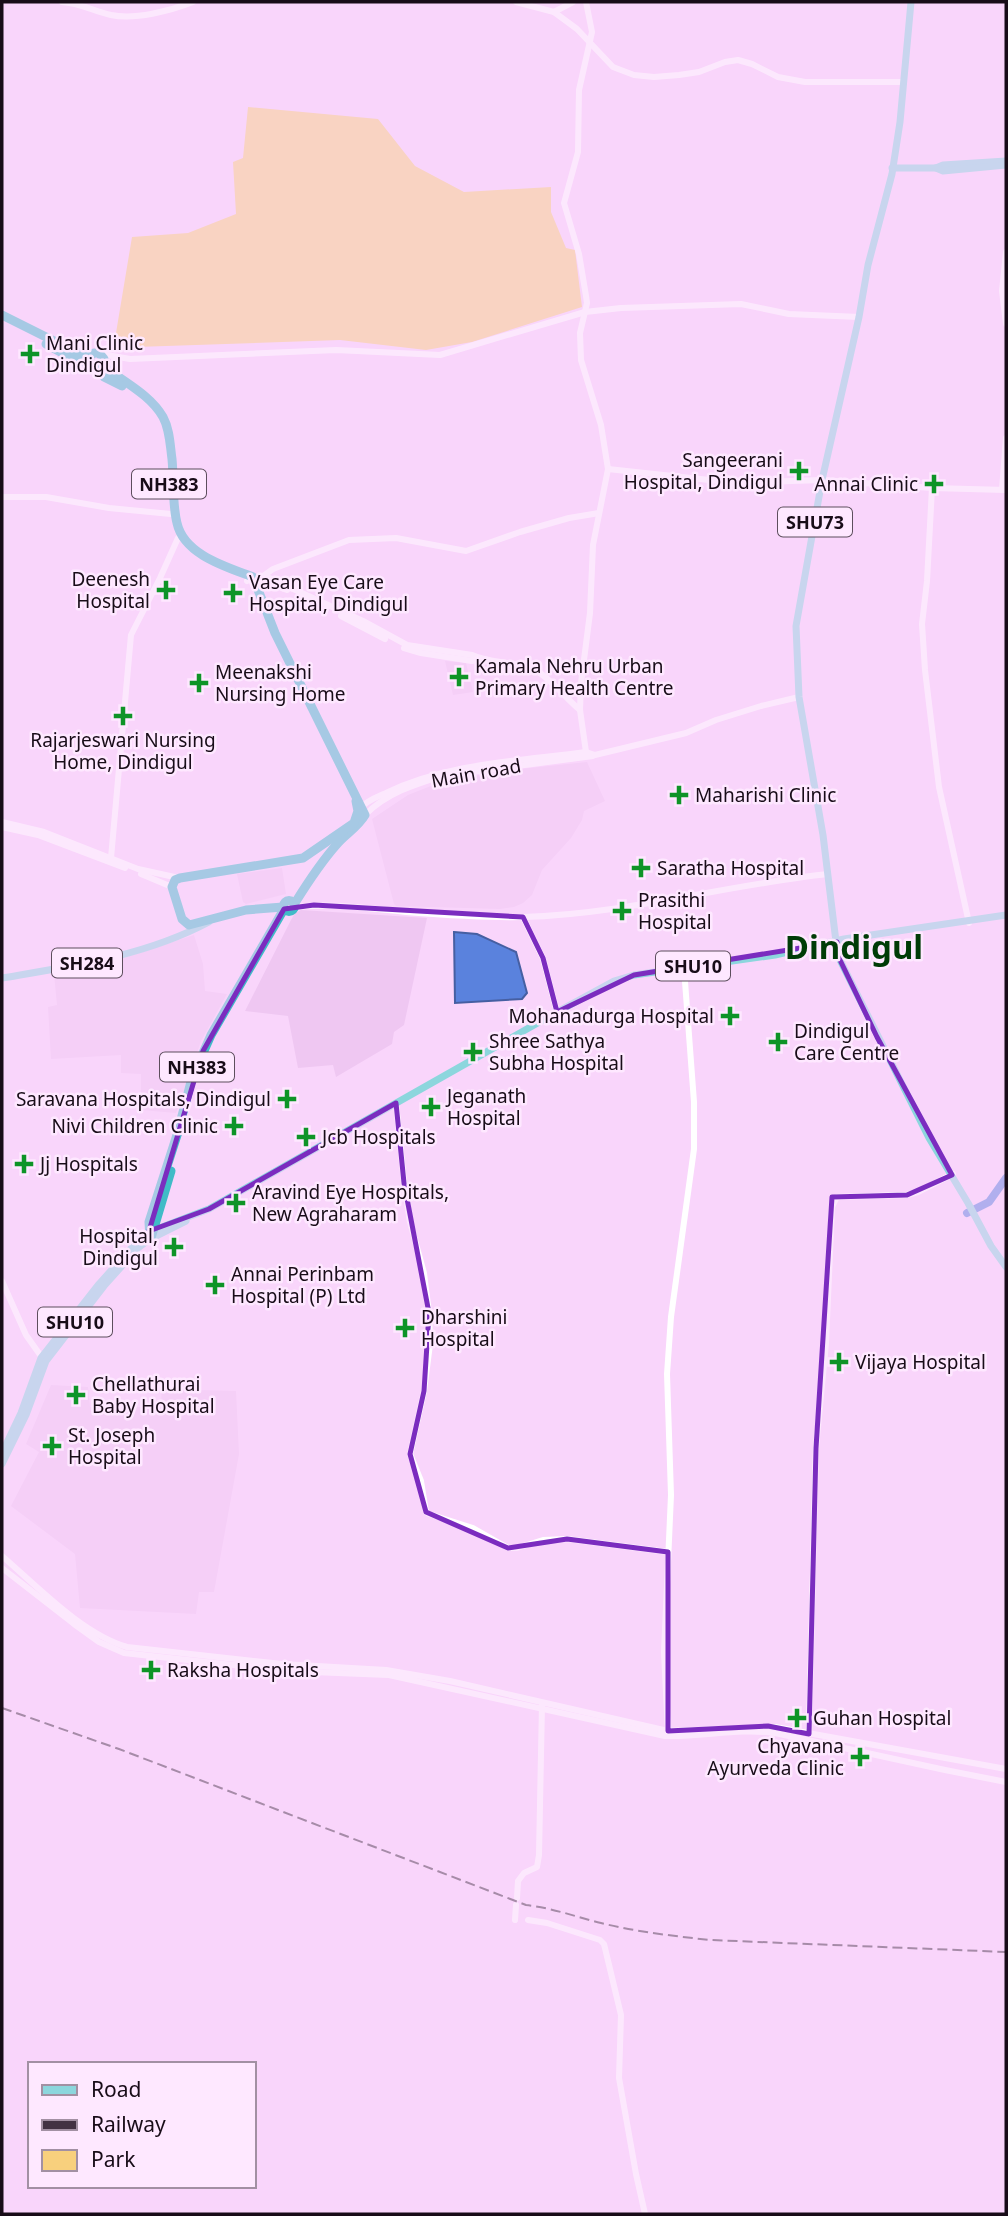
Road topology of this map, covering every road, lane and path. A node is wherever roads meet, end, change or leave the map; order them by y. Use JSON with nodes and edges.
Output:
{"nodes":[{"id":1,"x":62,"y":2,"type":"edge"},
{"id":2,"x":193,"y":2,"type":"edge"},
{"id":3,"x":516,"y":2,"type":"edge"},
{"id":4,"x":573,"y":2,"type":"edge"},
{"id":5,"x":586,"y":2,"type":"edge"},
{"id":6,"x":913,"y":2,"type":"edge"},
{"id":7,"x":554,"y":12,"type":"junction"},
{"id":8,"x":590,"y":43,"type":"junction"},
{"id":9,"x":903,"y":82,"type":"junction"},
{"id":10,"x":1006,"y":163,"type":"edge"},
{"id":11,"x":897,"y":170,"type":"junction"},
{"id":12,"x":1006,"y":252,"type":"edge"},
{"id":13,"x":585,"y":312,"type":"junction"},
{"id":14,"x":2,"y":315,"type":"edge"},
{"id":15,"x":859,"y":317,"type":"junction"},
{"id":16,"x":2,"y":321,"type":"edge"},
{"id":17,"x":1006,"y":324,"type":"edge"},
{"id":18,"x":97,"y":361,"type":"junction"},
{"id":19,"x":1006,"y":438,"type":"edge"},
{"id":20,"x":608,"y":469,"type":"junction"},
{"id":21,"x":822,"y":480,"type":"junction"},
{"id":22,"x":932,"y":488,"type":"junction"},
{"id":23,"x":1004,"y":490,"type":"edge"},
{"id":24,"x":2,"y":497,"type":"edge"},
{"id":25,"x":599,"y":513,"type":"junction"},
{"id":26,"x":171,"y":514,"type":"junction"},
{"id":27,"x":177,"y":538,"type":"junction"},
{"id":28,"x":256,"y":580,"type":"junction"},
{"id":29,"x":799,"y":697,"type":"junction"},
{"id":30,"x":580,"y":710,"type":"junction"},
{"id":31,"x":586,"y":752,"type":"junction"},
{"id":32,"x":595,"y":755,"type":"junction"},
{"id":33,"x":362,"y":810,"type":"junction"},
{"id":34,"x":2,"y":822,"type":"edge"},
{"id":35,"x":2,"y":827,"type":"edge"},
{"id":36,"x":55,"y":839,"type":"junction"},
{"id":37,"x":111,"y":858,"type":"junction"},
{"id":38,"x":303,"y":858,"type":"junction"},
{"id":39,"x":828,"y":874,"type":"junction"},
{"id":40,"x":180,"y":878,"type":"junction"},
{"id":41,"x":308,"y":882,"type":"junction"},
{"id":42,"x":172,"y":887,"type":"junction"},
{"id":43,"x":289,"y":907,"type":"junction"},
{"id":44,"x":269,"y":908,"type":"junction"},
{"id":45,"x":179,"y":914,"type":"junction"},
{"id":46,"x":523,"y":917,"type":"junction"},
{"id":47,"x":1006,"y":917,"type":"edge"},
{"id":48,"x":214,"y":920,"type":"junction"},
{"id":49,"x":969,"y":922,"type":"junction"},
{"id":50,"x":276,"y":924,"type":"junction"},
{"id":51,"x":170,"y":940,"type":"junction"},
{"id":52,"x":837,"y":942,"type":"junction"},
{"id":53,"x":684,"y":968,"type":"junction"},
{"id":54,"x":2,"y":978,"type":"edge"},
{"id":55,"x":557,"y":1012,"type":"junction"},
{"id":56,"x":396,"y":1103,"type":"junction"},
{"id":57,"x":953,"y":1175,"type":"junction"},
{"id":58,"x":976,"y":1212,"type":"junction"},
{"id":59,"x":151,"y":1233,"type":"junction"},
{"id":60,"x":1006,"y":1260,"type":"edge"},
{"id":61,"x":1006,"y":1267,"type":"edge"},
{"id":62,"x":2,"y":1281,"type":"edge"},
{"id":63,"x":44,"y":1359,"type":"junction"},
{"id":64,"x":2,"y":1453,"type":"edge"},
{"id":65,"x":2,"y":1464,"type":"edge"},
{"id":66,"x":668,"y":1552,"type":"junction"},
{"id":67,"x":2,"y":1556,"type":"edge"},
{"id":68,"x":2,"y":1568,"type":"edge"},
{"id":69,"x":542,"y":1705,"type":"junction"},
{"id":70,"x":668,"y":1733,"type":"junction"},
{"id":71,"x":809,"y":1734,"type":"junction"},
{"id":72,"x":1006,"y":1769,"type":"edge"},
{"id":73,"x":1006,"y":1782,"type":"edge"},
{"id":74,"x":515,"y":1920,"type":"dead end"},
{"id":75,"x":528,"y":1920,"type":"dead end"},
{"id":76,"x":645,"y":2214,"type":"edge"}],
"edges":[{"from":1,"to":2,"type":"main road"},
{"from":3,"to":7,"type":"main road"},
{"from":4,"to":7,"type":"main road"},
{"from":5,"to":8,"type":"main road"},
{"from":6,"to":9,"type":"main road","number":"SHU73"},
{"from":6,"to":11,"type":"main road"},
{"from":7,"to":8,"type":"main road"},
{"from":8,"to":9,"type":"main road"},
{"from":8,"to":13,"type":"main road"},
{"from":9,"to":11,"type":"main road","number":"SHU73"},
{"from":10,"to":11,"type":"main road"},
{"from":11,"to":15,"type":"main road","number":"SHU73"},
{"from":12,"to":17,"type":"main road"},
{"from":13,"to":15,"type":"main road"},
{"from":13,"to":18,"type":"main road"},
{"from":13,"to":20,"type":"main road"},
{"from":14,"to":18,"type":"highway","number":"NH383"},
{"from":15,"to":21,"type":"main road","number":"SHU73"},
{"from":16,"to":18,"type":"highway","number":"NH383"},
{"from":18,"to":26,"type":"highway","number":"NH383"},
{"from":18,"to":28,"type":"highway","number":"NH383"},
{"from":19,"to":23,"type":"main road"},
{"from":20,"to":21,"type":"main road"},
{"from":20,"to":25,"type":"main road"},
{"from":21,"to":22,"type":"main road"},
{"from":21,"to":29,"type":"main road","number":"SHU73"},
{"from":22,"to":23,"type":"main road"},
{"from":22,"to":49,"type":"main road"},
{"from":24,"to":26,"type":"main road"},
{"from":25,"to":28,"type":"main road"},
{"from":25,"to":30,"type":"main road"},
{"from":26,"to":27,"type":"highway","number":"NH383"},
{"from":27,"to":28,"type":"highway"},
{"from":27,"to":37,"type":"main road"},
{"from":28,"to":30,"type":"main road"},
{"from":28,"to":33,"type":"highway"},
{"from":29,"to":32,"type":"main road","name":"Main road"},
{"from":29,"to":39,"type":"main road","number":"SHU73"},
{"from":30,"to":31,"type":"main road"},
{"from":31,"to":32,"type":"main road"},
{"from":31,"to":33,"type":"main road","name":"Main road"},
{"from":32,"to":33,"type":"main road","name":"Main road"},
{"from":33,"to":38,"type":"highway"},
{"from":33,"to":41,"type":"highway"},
{"from":34,"to":36,"type":"main road"},
{"from":35,"to":36,"type":"main road"},
{"from":36,"to":37,"type":"main road"},
{"from":36,"to":42,"type":"main road"},
{"from":37,"to":40,"type":"main road"},
{"from":38,"to":40,"type":"highway"},
{"from":38,"to":41,"type":"highway"},
{"from":39,"to":46,"type":"main road"},
{"from":39,"to":52,"type":"main road","number":"SHU73"},
{"from":40,"to":42,"type":"highway"},
{"from":41,"to":43,"type":"highway"},
{"from":42,"to":45,"type":"highway"},
{"from":43,"to":44,"type":"highway"},
{"from":43,"to":46,"type":"main road"},
{"from":43,"to":50,"type":"highway","number":"NH383"},
{"from":43,"to":59,"type":"highway","number":"NH383"},
{"from":44,"to":48,"type":"highway"},
{"from":44,"to":50,"type":"highway"},
{"from":45,"to":48,"type":"highway"},
{"from":45,"to":51,"type":"main road"},
{"from":46,"to":55,"type":"main road"},
{"from":47,"to":49,"type":"main road"},
{"from":48,"to":51,"type":"main road","number":"SH284"},
{"from":49,"to":52,"type":"main road"},
{"from":50,"to":59,"type":"highway","number":"NH383"},
{"from":51,"to":54,"type":"main road","number":"SH284"},
{"from":52,"to":53,"type":"main road","number":"SHU10"},
{"from":52,"to":57,"type":"main road","number":"SHU73"},
{"from":53,"to":55,"type":"main road","number":"SHU10"},
{"from":53,"to":66,"type":"main road"},
{"from":55,"to":56,"type":"main road","number":"SHU10"},
{"from":56,"to":59,"type":"main road","number":"SHU10"},
{"from":56,"to":66,"type":"main road"},
{"from":57,"to":58,"type":"main road","number":"SHU73"},
{"from":57,"to":71,"type":"main road"},
{"from":58,"to":60,"type":"main road","number":"SHU73"},
{"from":58,"to":61,"type":"main road","number":"SHU73"},
{"from":59,"to":63,"type":"main road","number":"SHU10"},
{"from":62,"to":63,"type":"main road"},
{"from":63,"to":64,"type":"main road","number":"SHU10"},
{"from":63,"to":65,"type":"main road","number":"SHU10"},
{"from":66,"to":70,"type":"main road"},
{"from":67,"to":69,"type":"main road"},
{"from":68,"to":69,"type":"main road"},
{"from":69,"to":70,"type":"main road"},
{"from":69,"to":74,"type":"main road"},
{"from":70,"to":71,"type":"main road"},
{"from":70,"to":73,"type":"main road"},
{"from":71,"to":72,"type":"main road"},
{"from":75,"to":76,"type":"main road"}]}
